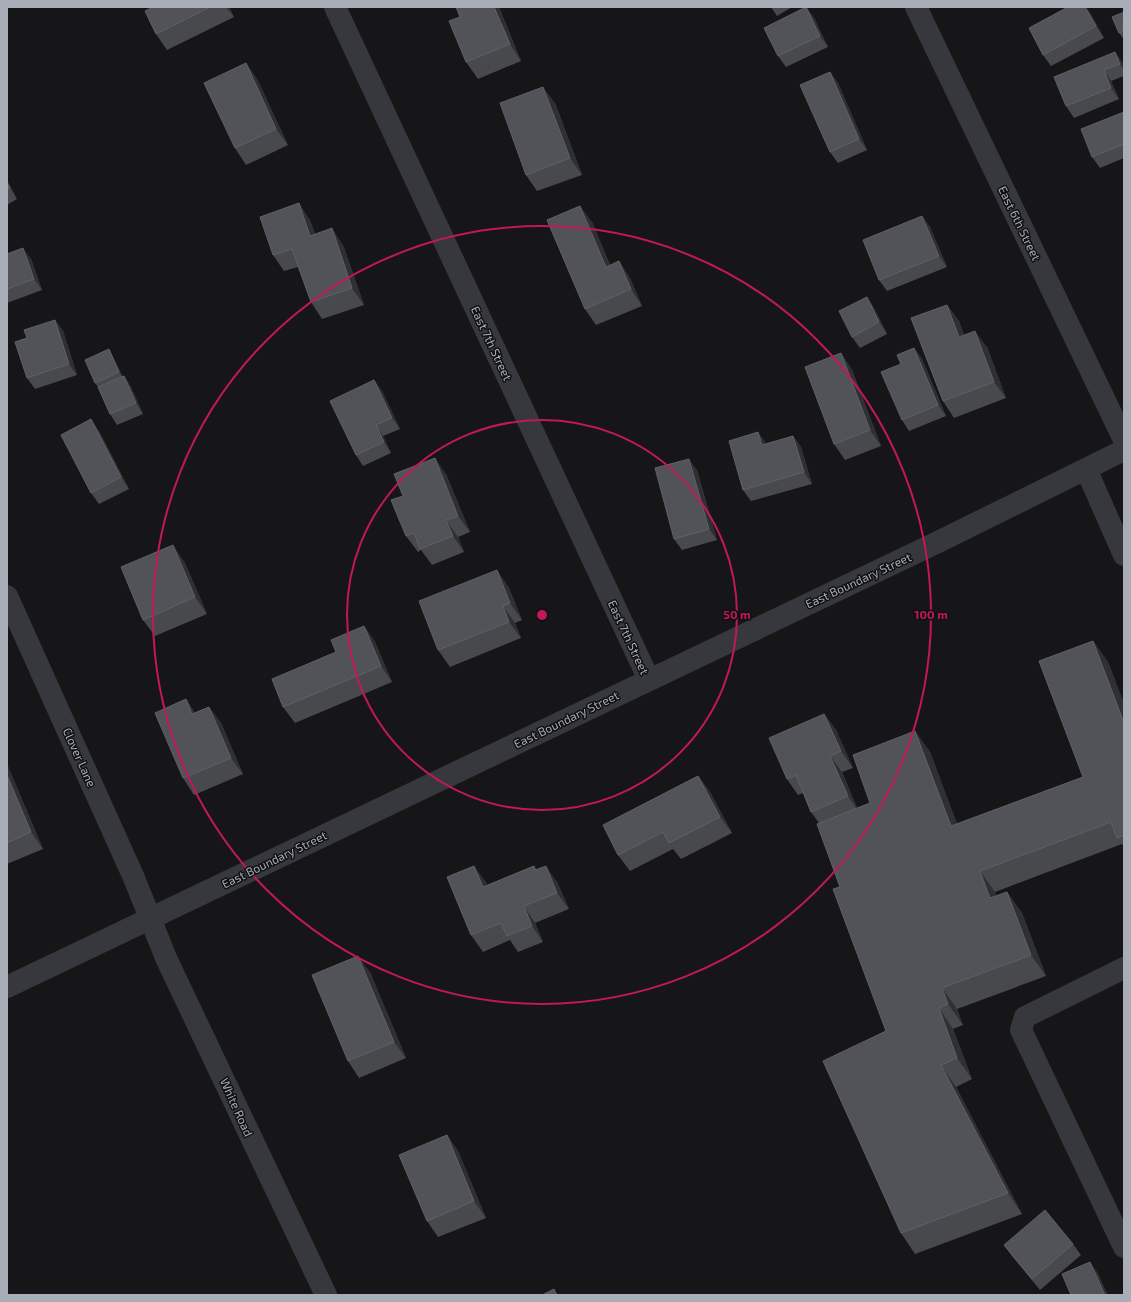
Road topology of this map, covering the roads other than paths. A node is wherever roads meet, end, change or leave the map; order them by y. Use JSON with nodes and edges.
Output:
{"nodes":[{"id":1,"x":335,"y":7,"type":"edge"},
{"id":2,"x":916,"y":7,"type":"edge"},
{"id":3,"x":1124,"y":440,"type":"edge"},
{"id":4,"x":1124,"y":450,"type":"edge"},
{"id":5,"x":1086,"y":468,"type":"junction"},
{"id":6,"x":1124,"y":555,"type":"edge"},
{"id":7,"x":7,"y":596,"type":"edge"},
{"id":8,"x":649,"y":680,"type":"junction"},
{"id":9,"x":151,"y":918,"type":"junction"},
{"id":10,"x":1124,"y":968,"type":"edge"},
{"id":11,"x":7,"y":987,"type":"edge"},
{"id":12,"x":1124,"y":1247,"type":"edge"},
{"id":13,"x":326,"y":1295,"type":"edge"}],
"edges":[{"from":1,"to":8,"type":"street","name":"East 7th Street"},
{"from":2,"to":3,"type":"street","name":"East 6th Street"},
{"from":4,"to":5,"type":"street","name":"East Boundary Street"},
{"from":5,"to":6,"type":"street"},
{"from":5,"to":8,"type":"street","name":"East Boundary Street"},
{"from":7,"to":9,"type":"street","name":"Clover Lane"},
{"from":8,"to":9,"type":"street","name":"East Boundary Street"},
{"from":9,"to":11,"type":"street","name":"East Boundary Street"},
{"from":9,"to":13,"type":"street","name":"White Road"},
{"from":10,"to":12,"type":"street"}]}
